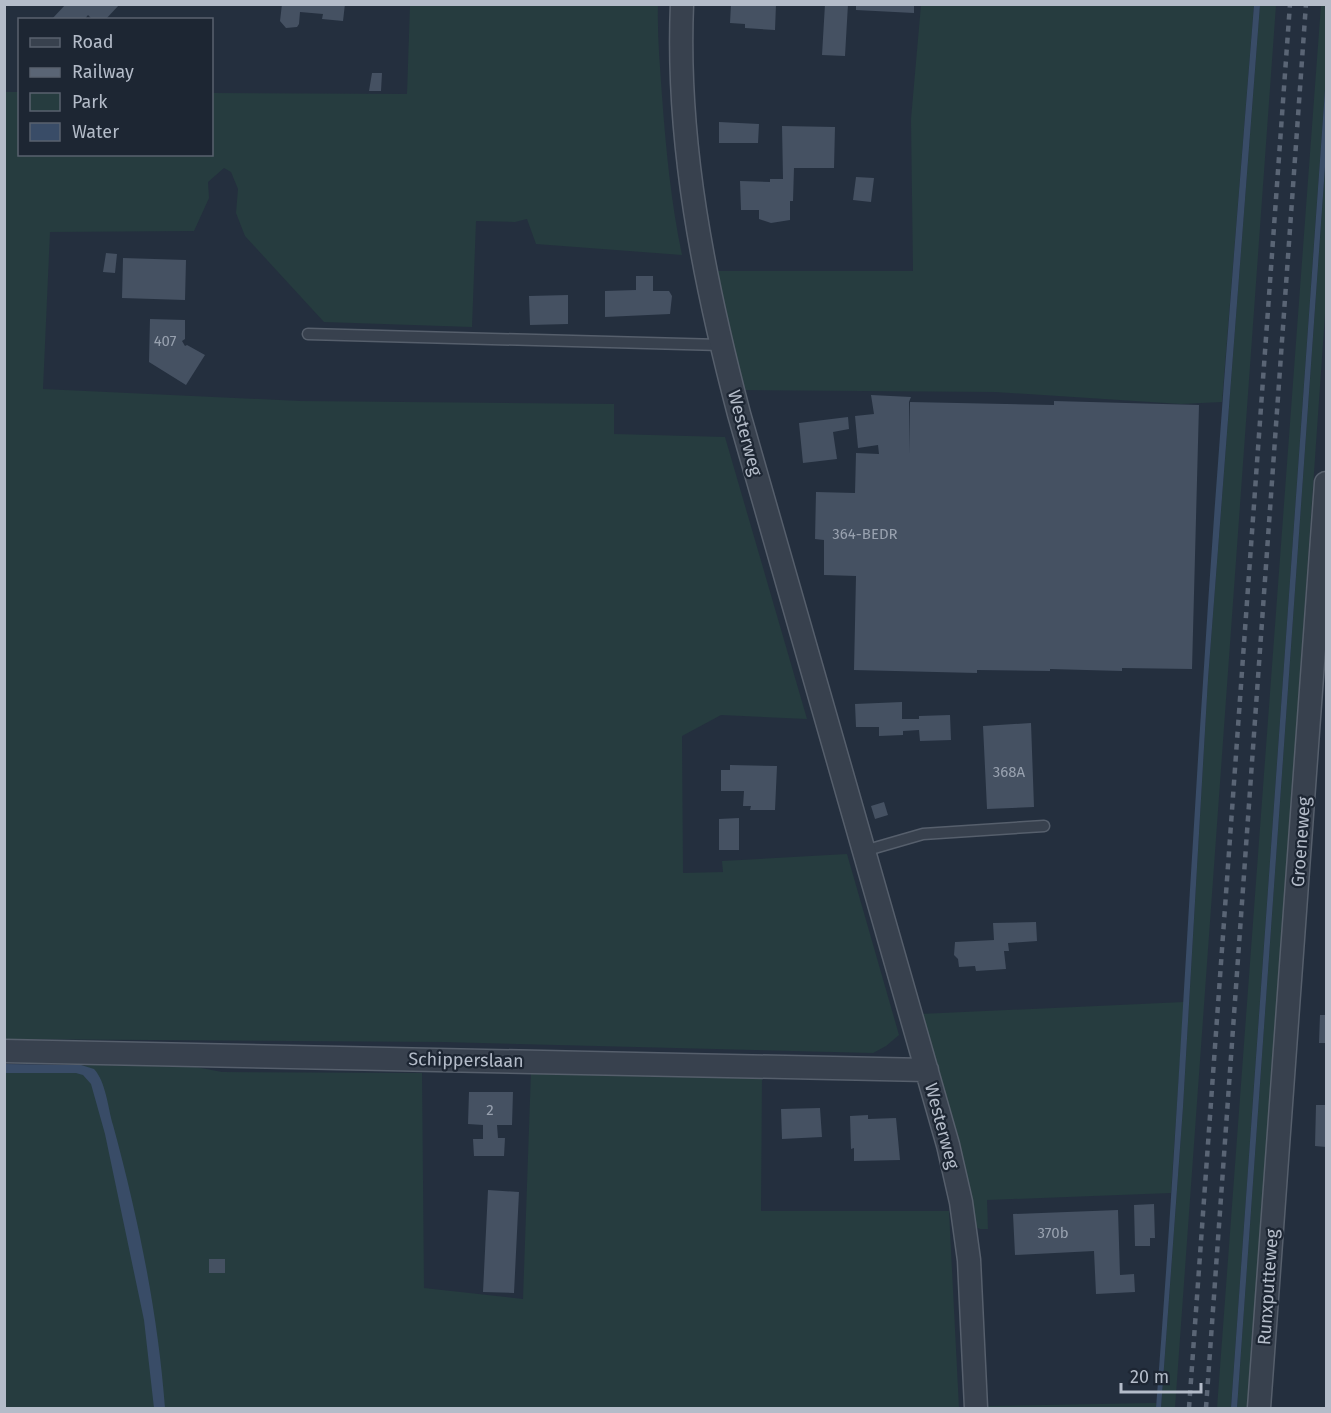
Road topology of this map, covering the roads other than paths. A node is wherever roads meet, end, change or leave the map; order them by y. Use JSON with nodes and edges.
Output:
{"nodes":[{"id":1,"x":682,"y":4,"type":"edge"},
{"id":2,"x":308,"y":334,"type":"dead end"},
{"id":3,"x":721,"y":345,"type":"junction"},
{"id":4,"x":1326,"y":483,"type":"edge"},
{"id":5,"x":1324,"y":549,"type":"edge"},
{"id":6,"x":1044,"y":826,"type":"dead end"},
{"id":7,"x":864,"y":851,"type":"junction"},
{"id":8,"x":4,"y":1051,"type":"edge"},
{"id":9,"x":927,"y":1070,"type":"junction"},
{"id":10,"x":1274,"y":1201,"type":"joint"},
{"id":11,"x":976,"y":1408,"type":"edge"},
{"id":12,"x":1259,"y":1408,"type":"edge"}],
"edges":[{"from":1,"to":3,"type":"street","name":"Westerweg"},
{"from":2,"to":3,"type":"lane"},
{"from":3,"to":7,"type":"street","name":"Westerweg"},
{"from":4,"to":5,"type":"street","name":"Groeneweg"},
{"from":5,"to":10,"type":"street","name":"Groeneweg"},
{"from":6,"to":7,"type":"lane"},
{"from":7,"to":9,"type":"street","name":"Westerweg"},
{"from":8,"to":9,"type":"street","name":"Schipperslaan"},
{"from":9,"to":11,"type":"street","name":"Westerweg"},
{"from":10,"to":12,"type":"street","name":"Runxputteweg"}]}
